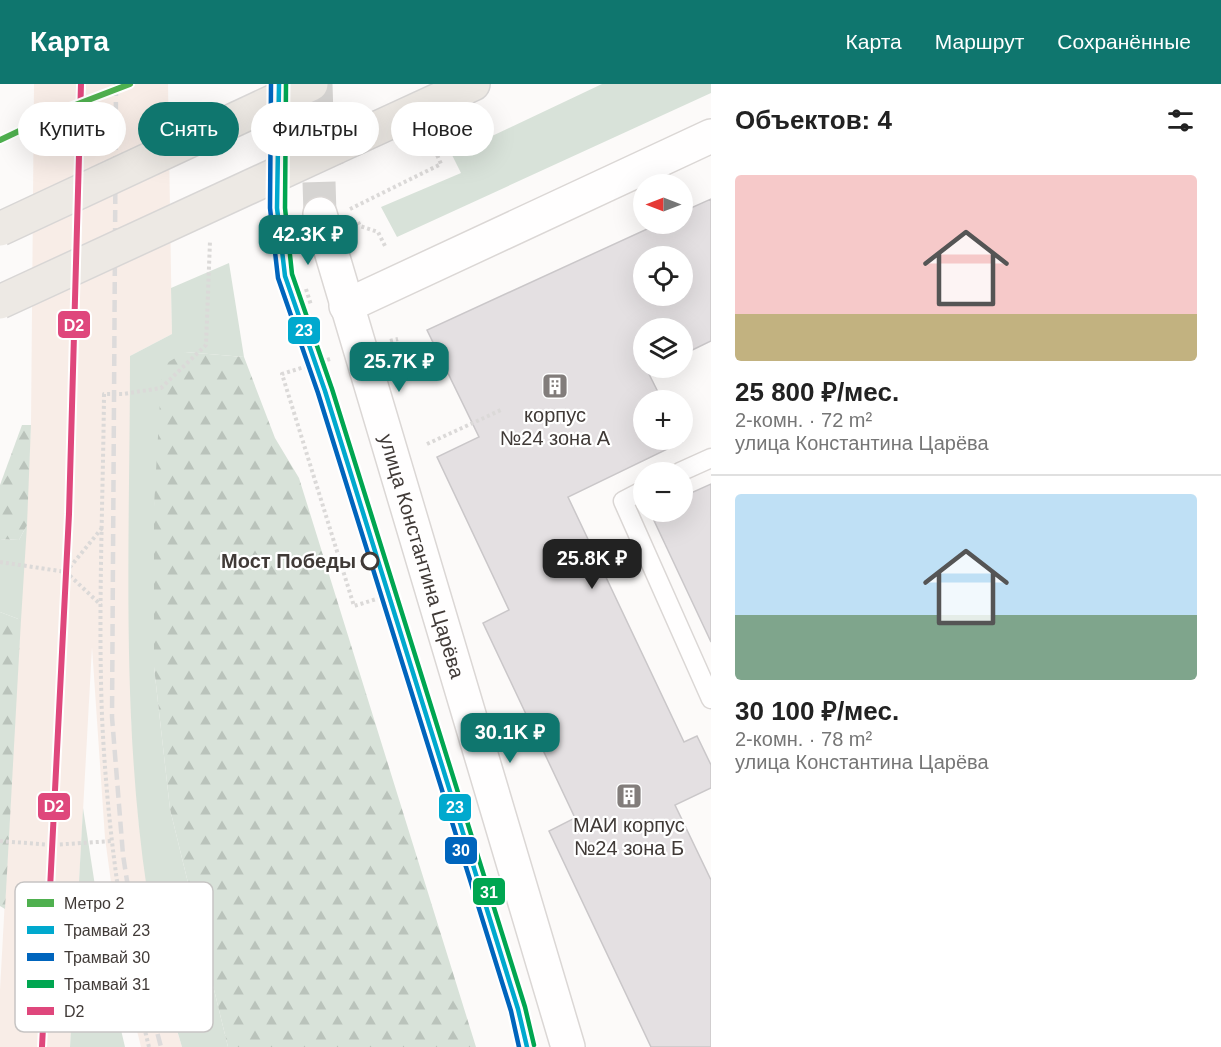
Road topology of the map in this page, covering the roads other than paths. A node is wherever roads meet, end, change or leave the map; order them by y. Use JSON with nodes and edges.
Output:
{"nodes":[{"id":1,"x":311,"y":84,"type":"edge"},
{"id":2,"x":473,"y":84,"type":"edge"},
{"id":3,"x":711,"y":136,"type":"edge"},
{"id":4,"x":335,"y":211,"type":"tunnel mouth"},
{"id":5,"x":0,"y":229,"type":"edge"},
{"id":6,"x":0,"y":302,"type":"edge"},
{"id":7,"x":346,"y":306,"type":"junction"},
{"id":8,"x":711,"y":458,"type":"edge"},
{"id":9,"x":693,"y":466,"type":"edge"},
{"id":10,"x":633,"y":495,"type":"edge"},
{"id":11,"x":711,"y":699,"type":"edge"},
{"id":12,"x":568,"y":1047,"type":"edge"}],
"edges":[{"from":1,"to":5,"type":"main road","bridge":true},
{"from":2,"to":6,"type":"main road","bridge":true},
{"from":3,"to":7,"type":"street"},
{"from":4,"to":7,"type":"street","name":"улица Константина Царёва"},
{"from":7,"to":12,"type":"street","name":"улица Константина Царёва"},
{"from":8,"to":9,"type":"lane"},
{"from":10,"to":11,"type":"lane"}]}
